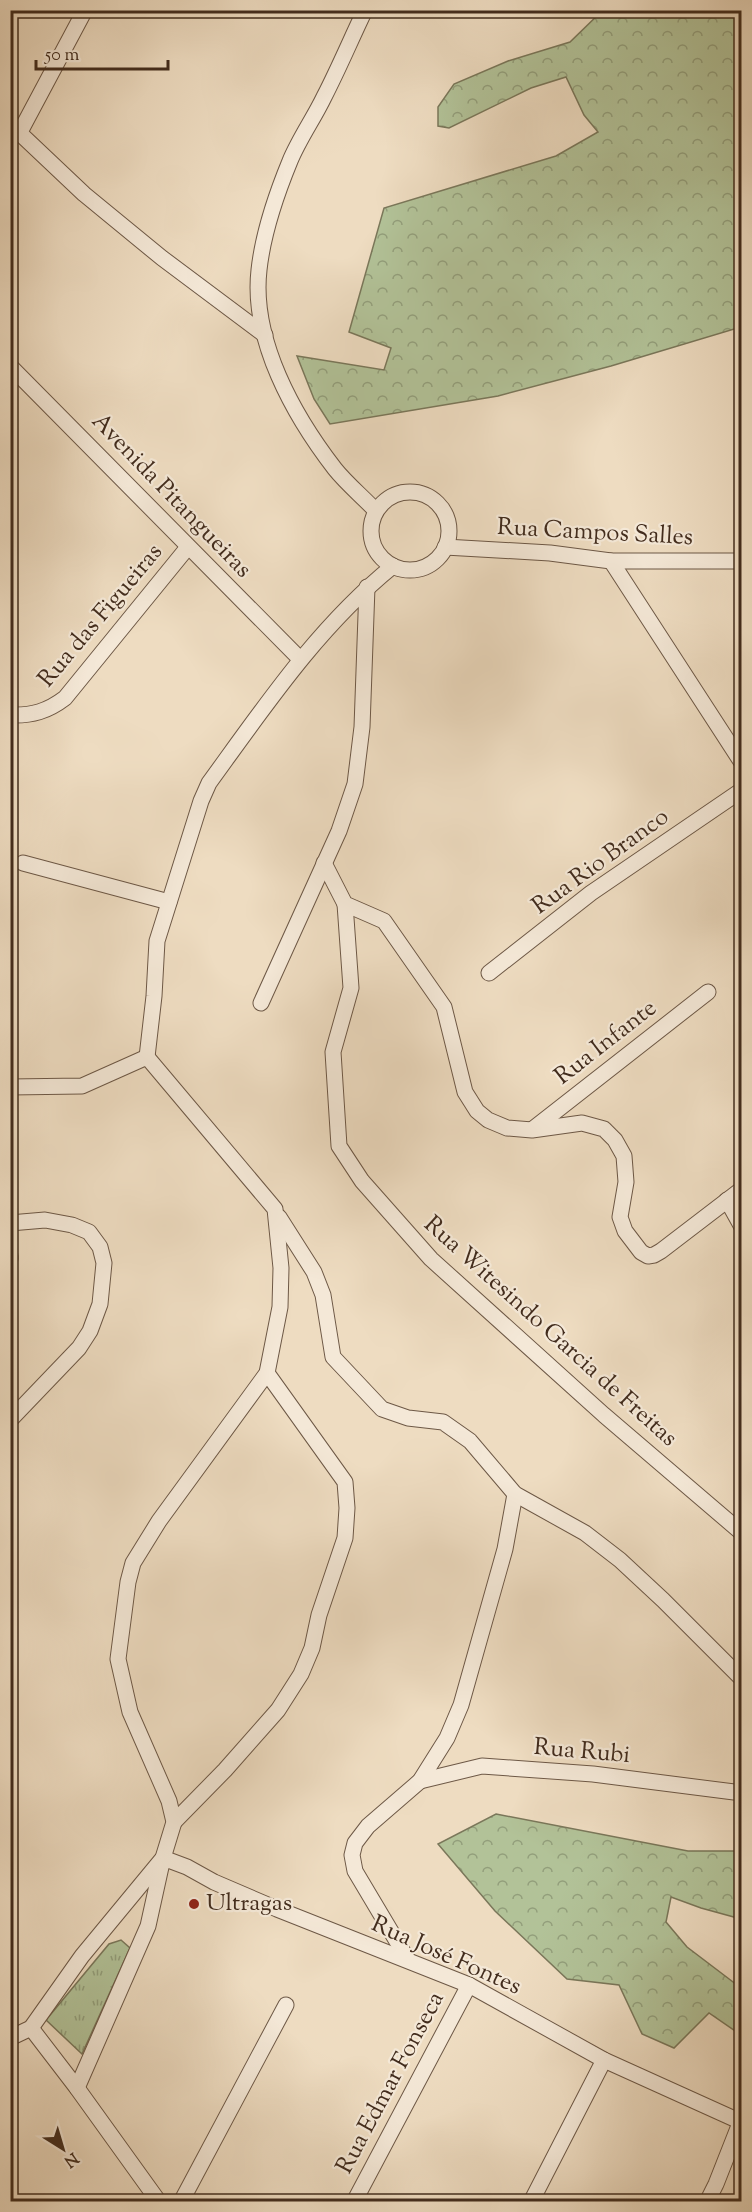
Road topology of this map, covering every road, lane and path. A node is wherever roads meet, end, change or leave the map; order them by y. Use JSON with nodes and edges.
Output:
{"nodes":[{"id":1,"x":85,"y":10,"type":"edge"},
{"id":2,"x":365,"y":10,"type":"edge"},
{"id":3,"x":15,"y":128,"type":"edge"},
{"id":4,"x":265,"y":335,"type":"junction"},
{"id":5,"x":10,"y":366,"type":"edge"},
{"id":6,"x":376,"y":511,"type":"junction"},
{"id":7,"x":188,"y":547,"type":"junction"},
{"id":8,"x":446,"y":547,"type":"junction"},
{"id":9,"x":611,"y":561,"type":"junction"},
{"id":10,"x":741,"y":561,"type":"edge"},
{"id":11,"x":393,"y":566,"type":"junction"},
{"id":12,"x":367,"y":586,"type":"junction"},
{"id":13,"x":300,"y":659,"type":"junction"},
{"id":14,"x":10,"y":715,"type":"edge"},
{"id":15,"x":741,"y":763,"type":"edge"},
{"id":16,"x":741,"y":790,"type":"edge"},
{"id":17,"x":324,"y":862,"type":"junction"},
{"id":18,"x":23,"y":863,"type":"dead end"},
{"id":19,"x":169,"y":902,"type":"junction"},
{"id":20,"x":345,"y":904,"type":"junction"},
{"id":21,"x":489,"y":973,"type":"dead end"},
{"id":22,"x":708,"y":992,"type":"dead end"},
{"id":23,"x":261,"y":1003,"type":"dead end"},
{"id":24,"x":147,"y":1057,"type":"junction"},
{"id":25,"x":10,"y":1087,"type":"edge"},
{"id":26,"x":532,"y":1130,"type":"junction"},
{"id":27,"x":741,"y":1189,"type":"edge"},
{"id":28,"x":727,"y":1200,"type":"junction"},
{"id":29,"x":275,"y":1209,"type":"junction"},
{"id":30,"x":10,"y":1223,"type":"edge"},
{"id":31,"x":741,"y":1227,"type":"edge"},
{"id":32,"x":267,"y":1373,"type":"junction"},
{"id":33,"x":10,"y":1420,"type":"edge"},
{"id":34,"x":515,"y":1494,"type":"junction"},
{"id":35,"x":741,"y":1533,"type":"edge"},
{"id":36,"x":741,"y":1679,"type":"edge"},
{"id":37,"x":420,"y":1781,"type":"junction"},
{"id":38,"x":741,"y":1793,"type":"edge"},
{"id":39,"x":174,"y":1822,"type":"junction"},
{"id":40,"x":163,"y":1858,"type":"junction"},
{"id":41,"x":408,"y":1960,"type":"junction"},
{"id":42,"x":469,"y":1985,"type":"junction"},
{"id":43,"x":286,"y":2005,"type":"dead end"},
{"id":44,"x":30,"y":2028,"type":"junction"},
{"id":45,"x":10,"y":2038,"type":"edge"},
{"id":46,"x":604,"y":2060,"type":"junction"},
{"id":47,"x":77,"y":2088,"type":"junction"},
{"id":48,"x":740,"y":2120,"type":"edge"},
{"id":49,"x":716,"y":2184,"type":"junction"},
{"id":50,"x":159,"y":2202,"type":"edge"},
{"id":51,"x":181,"y":2202,"type":"edge"},
{"id":52,"x":354,"y":2202,"type":"edge"},
{"id":53,"x":531,"y":2202,"type":"edge"},
{"id":54,"x":707,"y":2202,"type":"edge"},
{"id":55,"x":720,"y":2202,"type":"edge"}],
"edges":[{"from":1,"to":3,"type":"street"},
{"from":2,"to":4,"type":"street"},
{"from":3,"to":4,"type":"street"},
{"from":4,"to":6,"type":"street"},
{"from":5,"to":7,"type":"street","name":"Avenida Pitangueiras"},
{"from":6,"to":8,"type":"street"},
{"from":6,"to":11,"type":"street"},
{"from":7,"to":13,"type":"street","name":"Avenida Pitangueiras"},
{"from":7,"to":14,"type":"street","name":"Rua das Figueiras"},
{"from":8,"to":9,"type":"street","name":"Rua Campos Salles"},
{"from":8,"to":11,"type":"street"},
{"from":9,"to":10,"type":"street","name":"Rua Campos Salles"},
{"from":9,"to":15,"type":"street"},
{"from":11,"to":12,"type":"street"},
{"from":12,"to":13,"type":"street"},
{"from":12,"to":17,"type":"street"},
{"from":13,"to":19,"type":"street"},
{"from":16,"to":21,"type":"street","name":"Rua Rio Branco"},
{"from":17,"to":20,"type":"street"},
{"from":17,"to":23,"type":"street"},
{"from":18,"to":19,"type":"street"},
{"from":19,"to":24,"type":"street"},
{"from":20,"to":26,"type":"street"},
{"from":20,"to":35,"type":"street","name":"Rua Witesindo Garcia de Freitas"},
{"from":22,"to":26,"type":"street","name":"Rua Infante"},
{"from":24,"to":25,"type":"street"},
{"from":24,"to":29,"type":"street"},
{"from":26,"to":28,"type":"street"},
{"from":27,"to":28,"type":"street"},
{"from":28,"to":31,"type":"street"},
{"from":29,"to":32,"type":"street"},
{"from":29,"to":34,"type":"street"},
{"from":30,"to":33,"type":"street"},
{"from":32,"to":39,"type":"street"},
{"from":32,"to":39,"type":"street"},
{"from":34,"to":36,"type":"street"},
{"from":34,"to":37,"type":"street"},
{"from":37,"to":38,"type":"street","name":"Rua Rubi"},
{"from":37,"to":41,"type":"street"},
{"from":39,"to":40,"type":"street"},
{"from":40,"to":41,"type":"street","name":"Rua José Fontes"},
{"from":40,"to":44,"type":"street"},
{"from":40,"to":47,"type":"street"},
{"from":41,"to":42,"type":"street","name":"Rua José Fontes"},
{"from":42,"to":46,"type":"street","name":"Rua José Fontes"},
{"from":42,"to":52,"type":"street","name":"Rua Edmar Fonseca"},
{"from":43,"to":51,"type":"street"},
{"from":44,"to":45,"type":"street"},
{"from":44,"to":47,"type":"street"},
{"from":46,"to":48,"type":"street","name":"Rua José Fontes"},
{"from":46,"to":53,"type":"street"},
{"from":47,"to":50,"type":"street"},
{"from":48,"to":49,"type":"street"},
{"from":49,"to":54,"type":"street"},
{"from":49,"to":55,"type":"street"}]}
